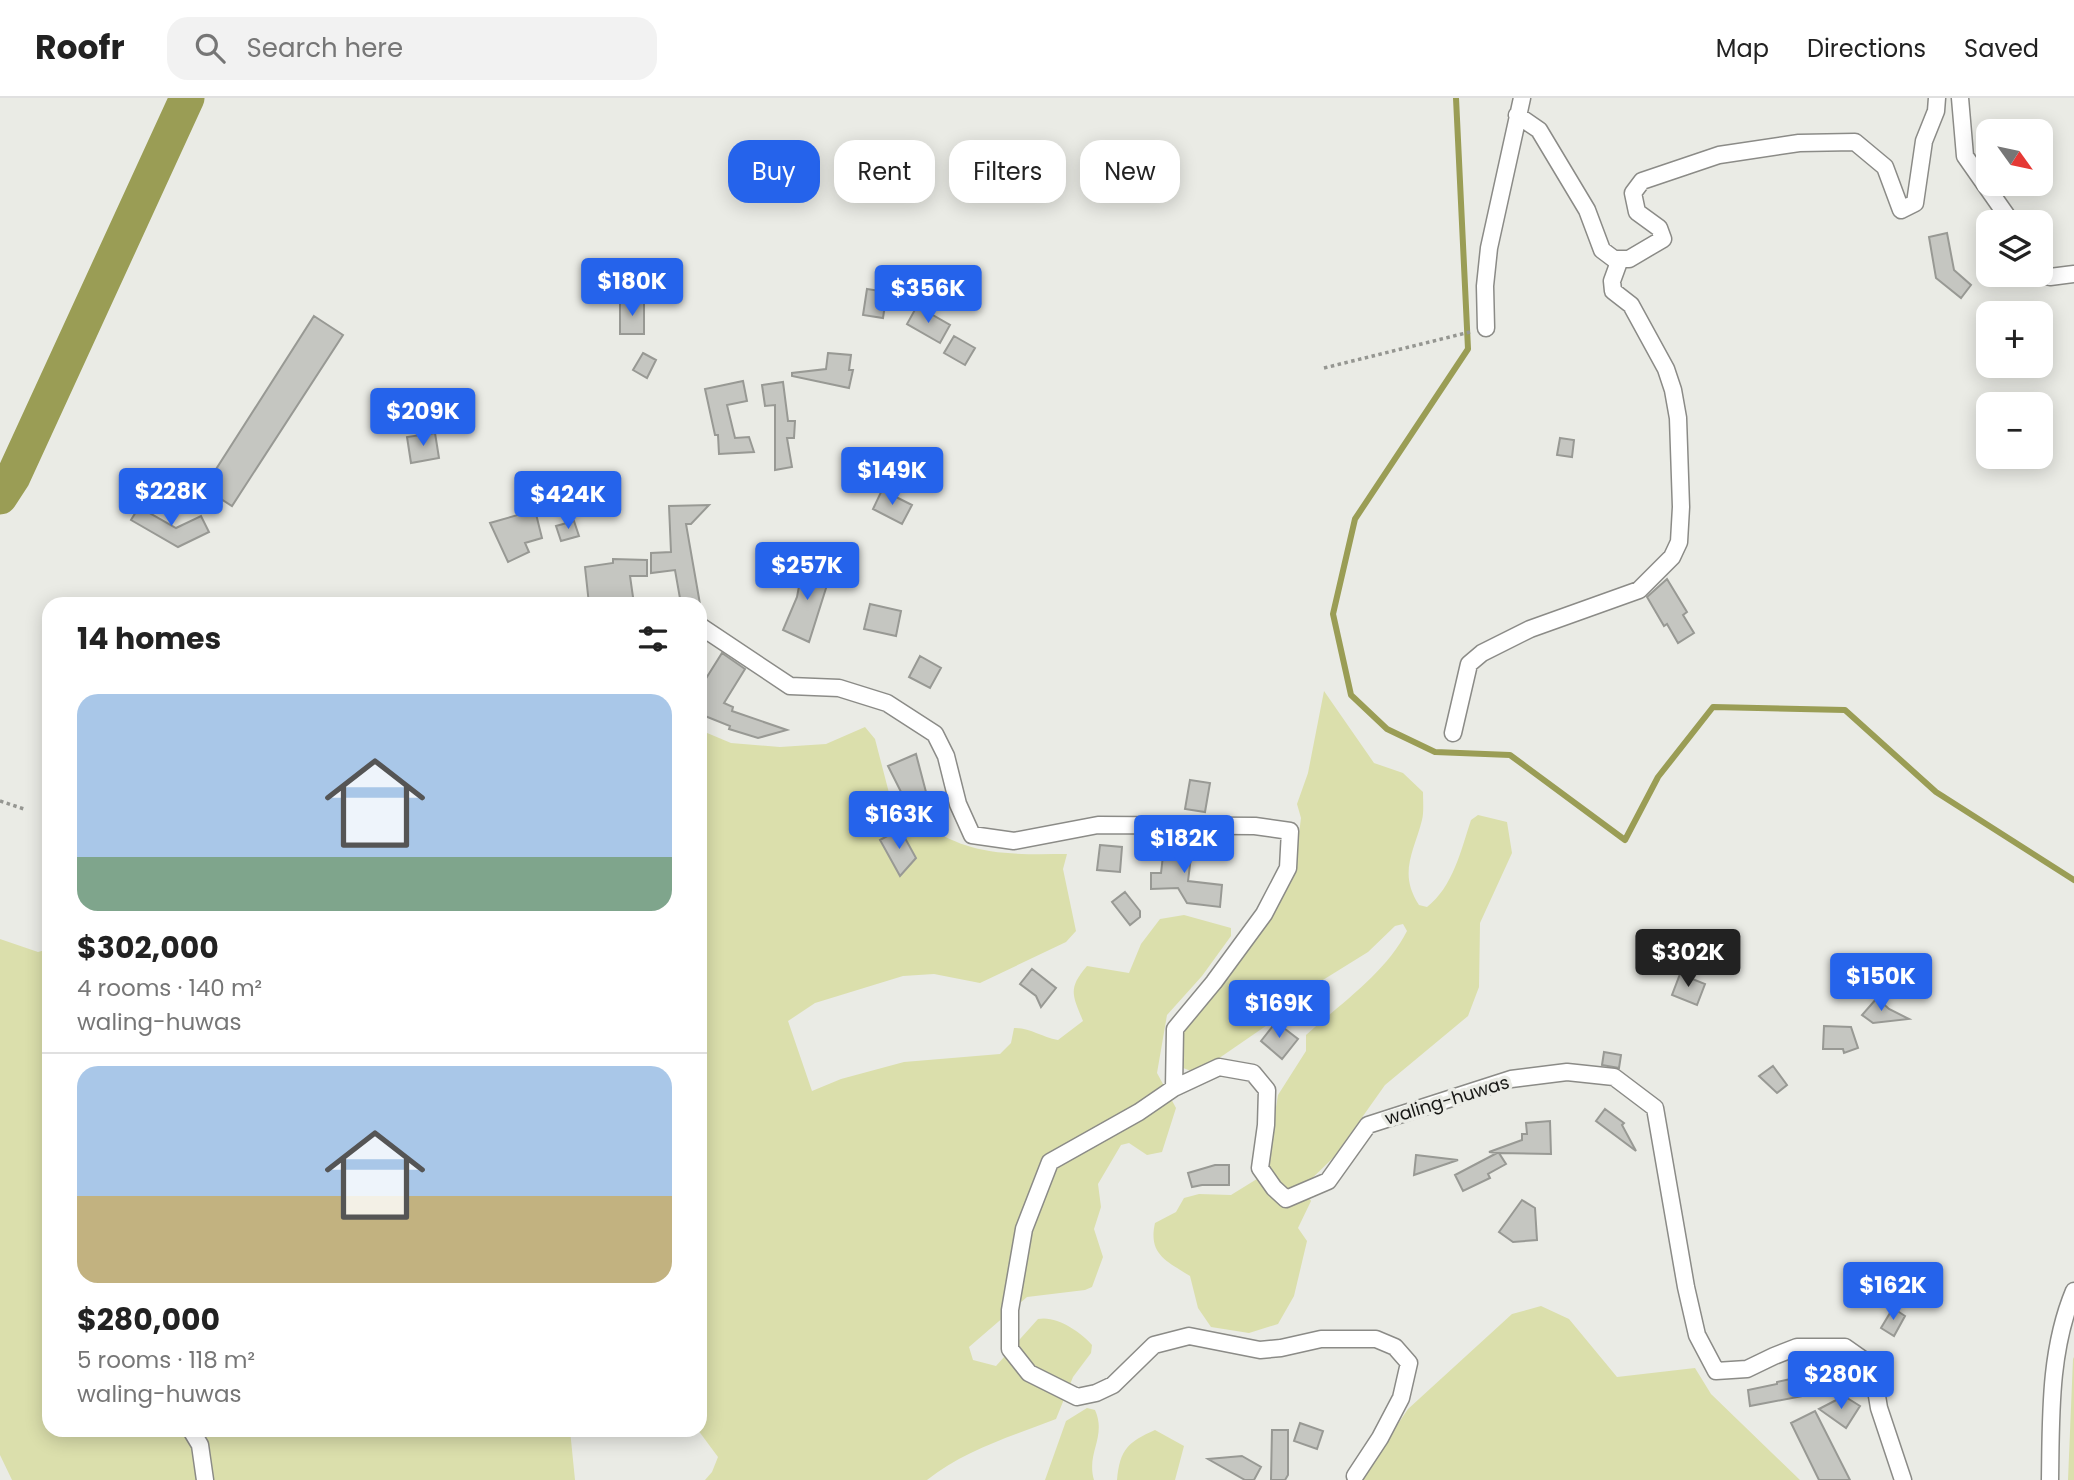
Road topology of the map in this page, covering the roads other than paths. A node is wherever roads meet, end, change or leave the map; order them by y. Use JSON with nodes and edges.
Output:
{"nodes":[{"id":1,"x":1522,"y":98,"type":"edge"},
{"id":2,"x":1937,"y":98,"type":"edge"},
{"id":3,"x":1960,"y":98,"type":"edge"},
{"id":4,"x":1517,"y":115,"type":"junction"},
{"id":5,"x":2003,"y":210,"type":"edge"},
{"id":6,"x":1620,"y":259,"type":"junction"},
{"id":7,"x":2074,"y":274,"type":"edge"},
{"id":8,"x":2053,"y":277,"type":"edge"},
{"id":9,"x":1486,"y":328,"type":"road end"},
{"id":10,"x":707,"y":631,"type":"edge"},
{"id":11,"x":1453,"y":733,"type":"dead end"},
{"id":12,"x":1174,"y":1088,"type":"junction"},
{"id":13,"x":2074,"y":1291,"type":"edge"},
{"id":14,"x":195,"y":1437,"type":"edge"},
{"id":15,"x":1356,"y":1476,"type":"dead end"},
{"id":16,"x":205,"y":1480,"type":"edge"},
{"id":17,"x":1903,"y":1480,"type":"edge"},
{"id":18,"x":2050,"y":1480,"type":"edge"}],
"edges":[{"from":1,"to":4,"type":"street"},
{"from":2,"to":6,"type":"street"},
{"from":3,"to":5,"type":"street"},
{"from":4,"to":6,"type":"street"},
{"from":4,"to":9,"type":"street"},
{"from":6,"to":11,"type":"street"},
{"from":7,"to":8,"type":"street"},
{"from":10,"to":12,"type":"street"},
{"from":12,"to":15,"type":"street"},
{"from":12,"to":17,"type":"street","name":"waling-huwas"},
{"from":13,"to":18,"type":"street"},
{"from":14,"to":16,"type":"street"}]}
